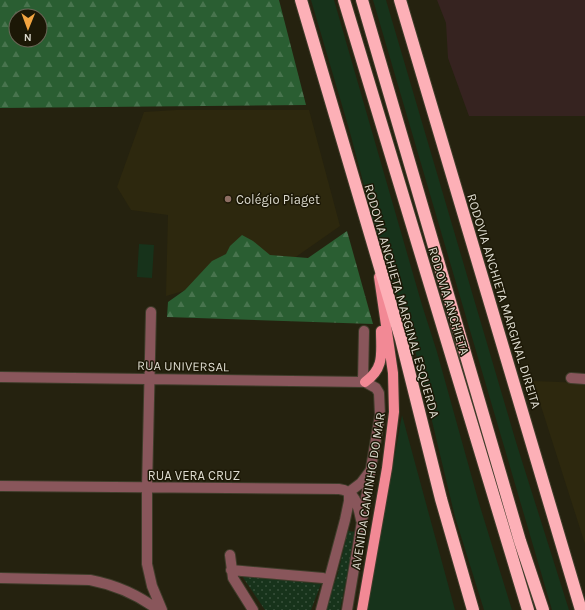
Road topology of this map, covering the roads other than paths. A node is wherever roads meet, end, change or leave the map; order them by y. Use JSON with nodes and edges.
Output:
{"nodes":[{"id":1,"x":301,"y":0,"type":"edge"},
{"id":2,"x":344,"y":0,"type":"edge"},
{"id":3,"x":362,"y":0,"type":"edge"},
{"id":4,"x":400,"y":0,"type":"edge"},
{"id":5,"x":376,"y":258,"type":"junction"},
{"id":6,"x":381,"y":299,"type":"junction"},
{"id":7,"x":151,"y":312,"type":"dead end"},
{"id":8,"x":364,"y":331,"type":"dead end"},
{"id":9,"x":0,"y":377,"type":"edge"},
{"id":10,"x":571,"y":378,"type":"dead end"},
{"id":11,"x":150,"y":379,"type":"junction"},
{"id":12,"x":585,"y":379,"type":"edge"},
{"id":13,"x":364,"y":382,"type":"junction"},
{"id":14,"x":371,"y":469,"type":"junction"},
{"id":15,"x":0,"y":486,"type":"edge"},
{"id":16,"x":147,"y":488,"type":"junction"},
{"id":17,"x":349,"y":492,"type":"junction"},
{"id":18,"x":362,"y":526,"type":"junction"},
{"id":19,"x":230,"y":555,"type":"dead end"},
{"id":20,"x":231,"y":570,"type":"junction"},
{"id":21,"x":149,"y":575,"type":"junction"},
{"id":22,"x":0,"y":578,"type":"edge"},
{"id":23,"x":323,"y":578,"type":"dead end"},
{"id":24,"x":143,"y":599,"type":"junction"},
{"id":25,"x":158,"y":610,"type":"edge"},
{"id":26,"x":162,"y":610,"type":"edge"},
{"id":27,"x":253,"y":610,"type":"edge"},
{"id":28,"x":320,"y":610,"type":"edge"},
{"id":29,"x":347,"y":610,"type":"edge"},
{"id":30,"x":362,"y":610,"type":"edge"},
{"id":31,"x":473,"y":610,"type":"edge"},
{"id":32,"x":528,"y":610,"type":"edge"},
{"id":33,"x":542,"y":610,"type":"edge"},
{"id":34,"x":582,"y":610,"type":"edge"}],
"edges":[{"from":1,"to":5,"type":"highway","name":"RODOVIA ANCHIETA MARGINAL ESQUERDA"},
{"from":2,"to":32,"type":"highway","name":"RODOVIA ANCHIETA"},
{"from":3,"to":33,"type":"highway","name":"RODOVIA ANCHIETA"},
{"from":4,"to":34,"type":"highway","name":"RODOVIA ANCHIETA MARGINAL DIREITA"},
{"from":5,"to":6,"type":"main road","name":"AVENIDA CAMINHO DO MAR"},
{"from":5,"to":31,"type":"highway","name":"RODOVIA ANCHIETA MARGINAL ESQUERDA"},
{"from":6,"to":13,"type":"main road"},
{"from":6,"to":30,"type":"main road","name":"AVENIDA CAMINHO DO MAR"},
{"from":7,"to":11,"type":"street"},
{"from":8,"to":13,"type":"street"},
{"from":9,"to":11,"type":"street","name":"RUA UNIVERSAL"},
{"from":10,"to":12,"type":"street"},
{"from":11,"to":13,"type":"street","name":"RUA UNIVERSAL"},
{"from":11,"to":16,"type":"street"},
{"from":13,"to":14,"type":"street","name":"AVENIDA CAMINHO DO MAR"},
{"from":14,"to":17,"type":"street"},
{"from":14,"to":18,"type":"street","name":"AVENIDA CAMINHO DO MAR"},
{"from":15,"to":16,"type":"street","name":"RUA VERA CRUZ"},
{"from":16,"to":17,"type":"street","name":"RUA VERA CRUZ"},
{"from":16,"to":21,"type":"street"},
{"from":17,"to":18,"type":"street"},
{"from":17,"to":28,"type":"street"},
{"from":18,"to":29,"type":"street","name":"AVENIDA CAMINHO DO MAR"},
{"from":19,"to":20,"type":"street"},
{"from":20,"to":23,"type":"street"},
{"from":20,"to":27,"type":"street"},
{"from":21,"to":24,"type":"street"},
{"from":21,"to":26,"type":"street"},
{"from":22,"to":24,"type":"street"},
{"from":24,"to":25,"type":"street"}]}
